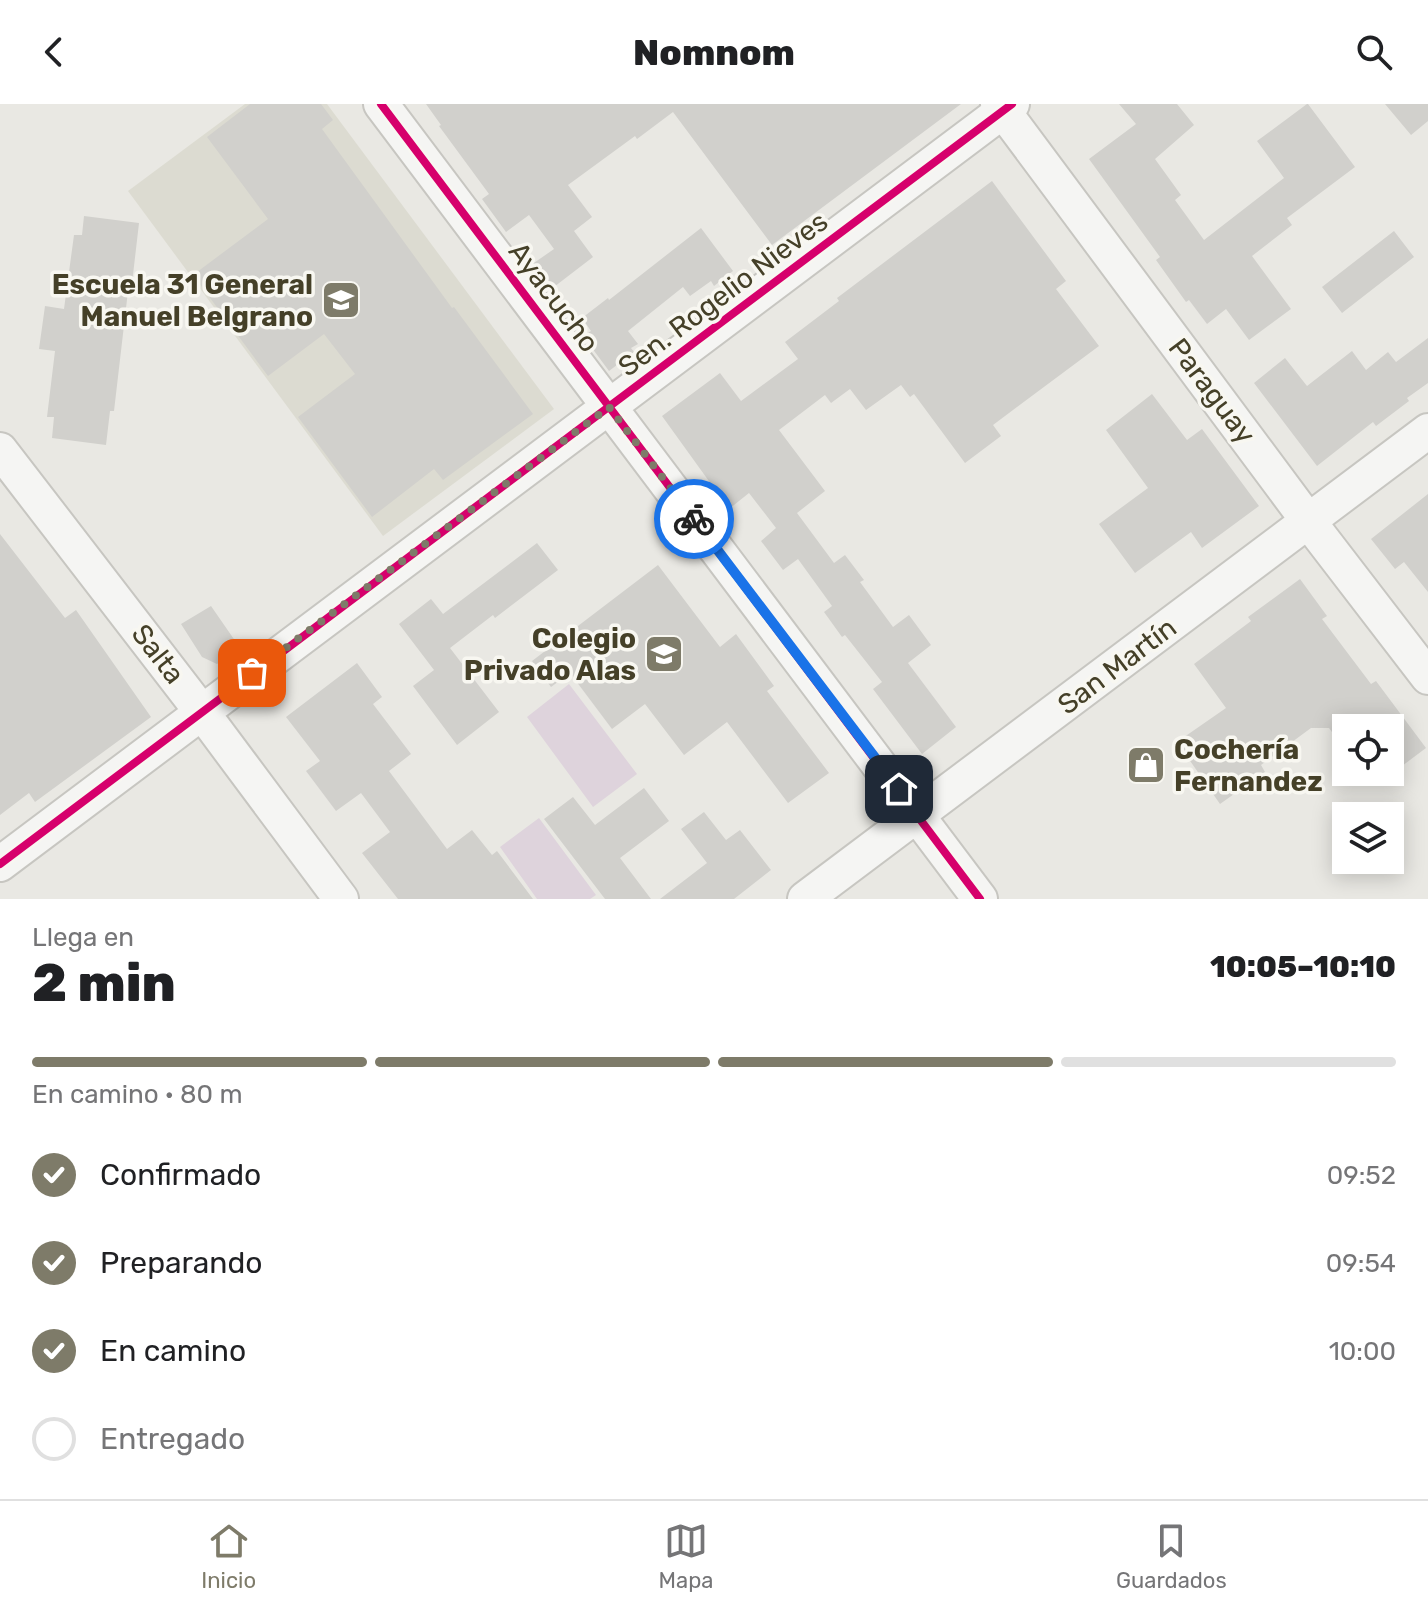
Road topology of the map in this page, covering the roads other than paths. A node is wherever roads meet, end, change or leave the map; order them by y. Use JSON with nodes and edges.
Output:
{"nodes":[{"id":1,"x":381,"y":104,"type":"edge"},
{"id":2,"x":1004,"y":106,"type":"edge"},
{"id":3,"x":609,"y":407,"type":"junction"},
{"id":4,"x":1428,"y":431,"type":"edge"},
{"id":5,"x":0,"y":450,"type":"edge"},
{"id":6,"x":1309,"y":522,"type":"junction"},
{"id":7,"x":1428,"y":677,"type":"edge"},
{"id":8,"x":201,"y":711,"type":"junction"},
{"id":9,"x":918,"y":815,"type":"junction"},
{"id":10,"x":0,"y":864,"type":"edge"},
{"id":11,"x":341,"y":899,"type":"edge"},
{"id":12,"x":805,"y":899,"type":"edge"},
{"id":13,"x":980,"y":899,"type":"edge"}],
"edges":[{"from":1,"to":3,"type":"street","name":"Ayacucho"},
{"from":2,"to":3,"type":"street","name":"Sen. Rogelio Nieves"},
{"from":2,"to":6,"type":"street","name":"Paraguay"},
{"from":3,"to":8,"type":"street","name":"Sen. Rogelio Nieves"},
{"from":3,"to":9,"type":"street","name":"Ayacucho"},
{"from":4,"to":6,"type":"street","name":"San Martín"},
{"from":5,"to":8,"type":"street","name":"Salta"},
{"from":6,"to":7,"type":"street","name":"Paraguay"},
{"from":6,"to":9,"type":"street","name":"San Martín"},
{"from":8,"to":10,"type":"street","name":"Sen. Rogelio Nieves"},
{"from":8,"to":11,"type":"street","name":"Salta"},
{"from":9,"to":12,"type":"street","name":"San Martín"},
{"from":9,"to":13,"type":"street","name":"Ayacucho"}]}
